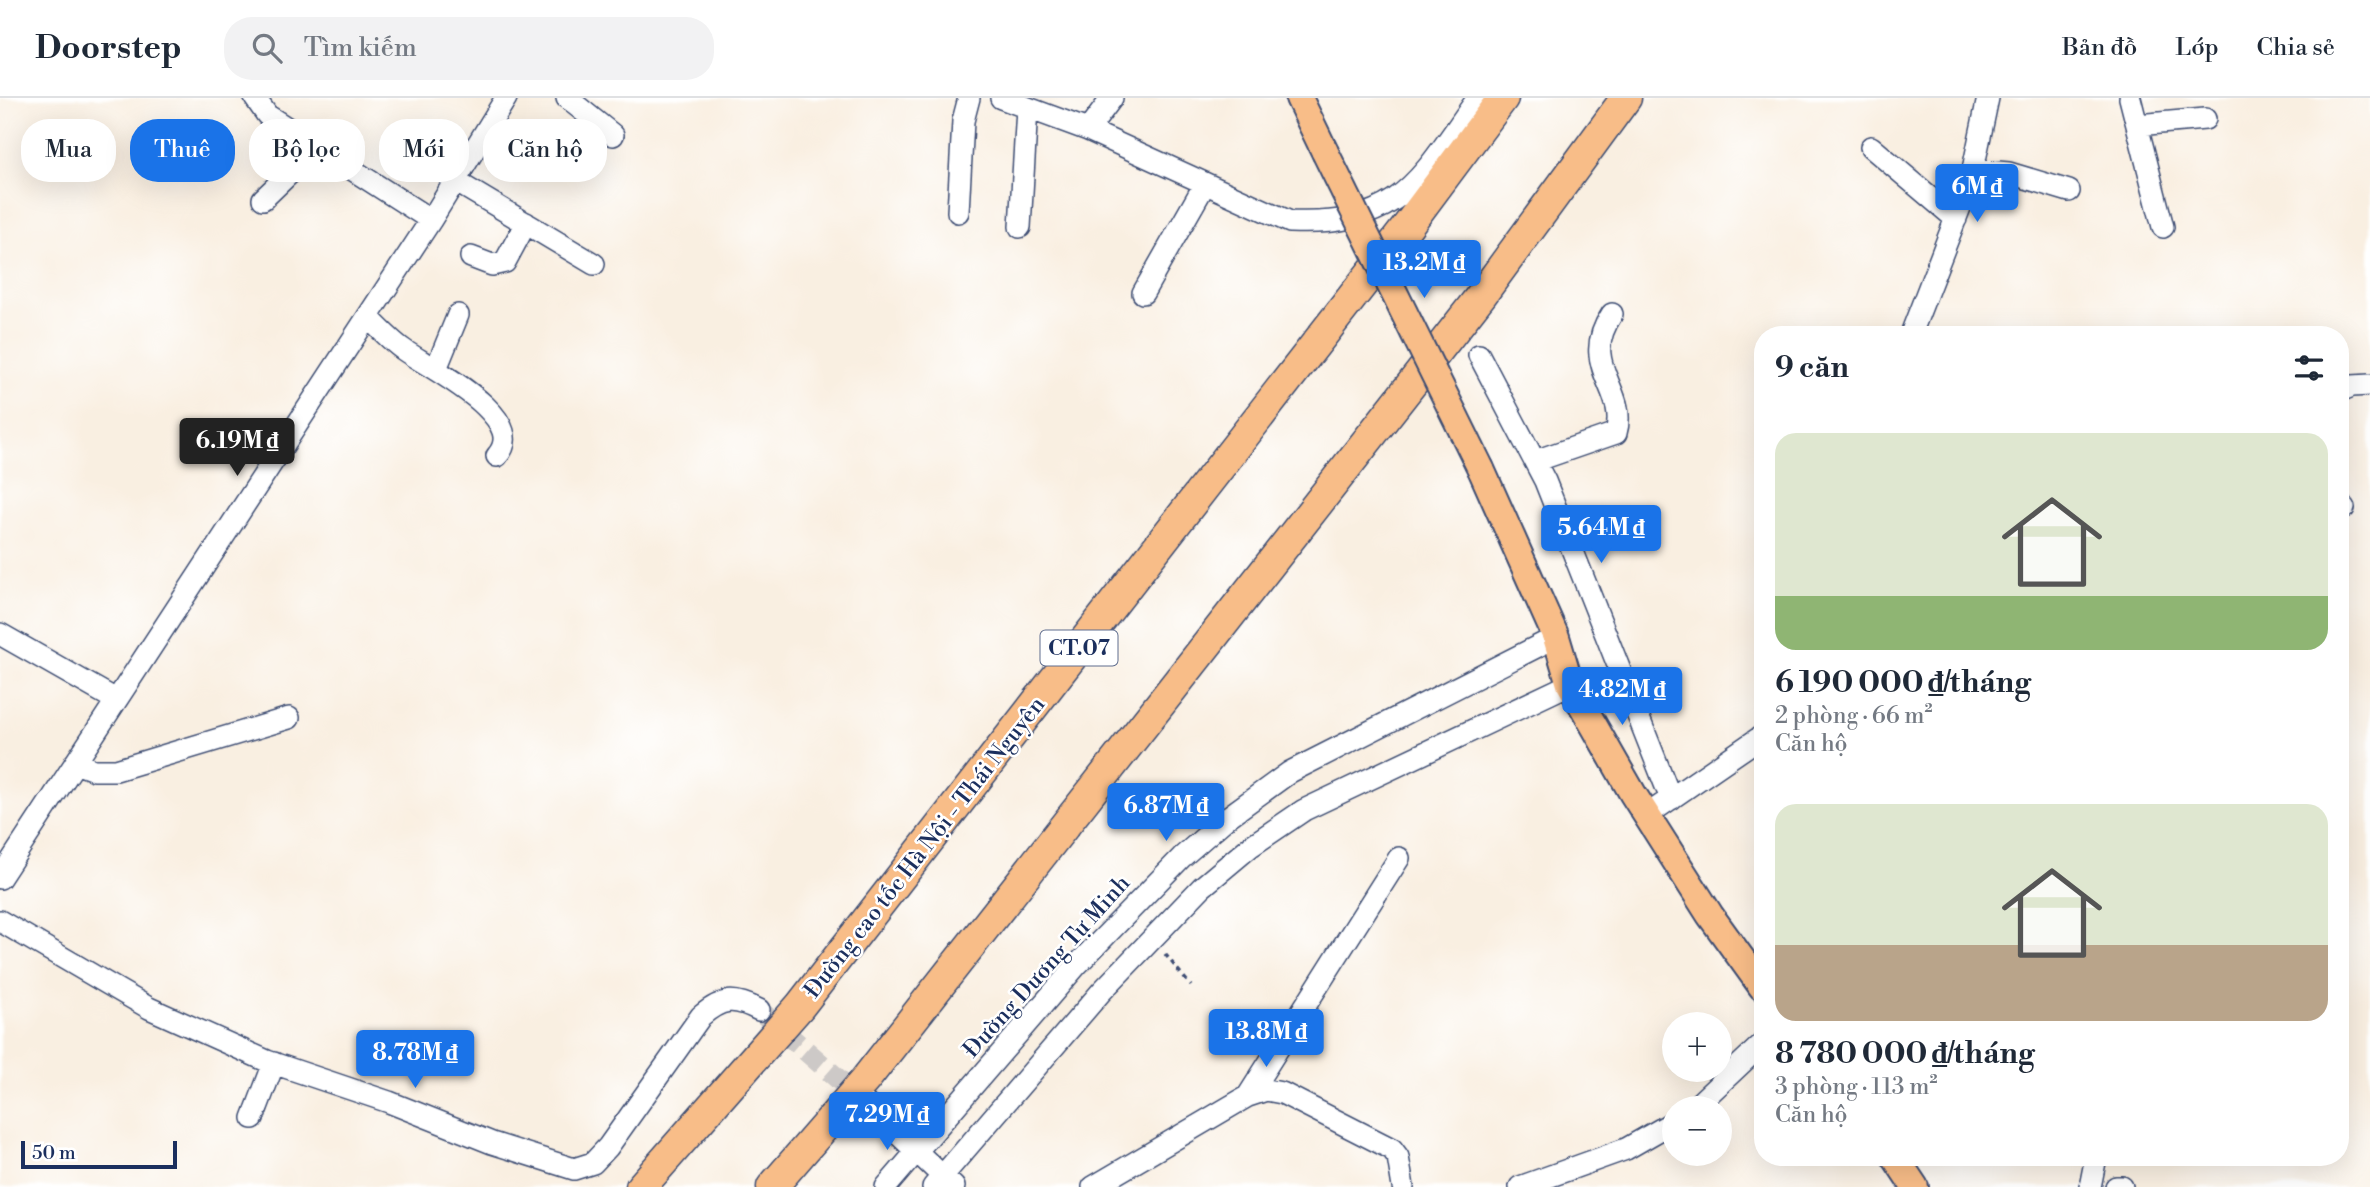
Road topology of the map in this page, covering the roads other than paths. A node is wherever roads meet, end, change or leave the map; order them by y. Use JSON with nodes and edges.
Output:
{"nodes":[{"id":1,"x":255,"y":98,"type":"edge"},
{"id":2,"x":506,"y":98,"type":"edge"},
{"id":3,"x":566,"y":98,"type":"edge"},
{"id":4,"x":969,"y":98,"type":"edge"},
{"id":5,"x":1001,"y":98,"type":"edge"},
{"id":6,"x":1112,"y":98,"type":"edge"},
{"id":7,"x":1299,"y":98,"type":"edge"},
{"id":8,"x":1478,"y":98,"type":"edge"},
{"id":9,"x":1503,"y":98,"type":"edge"},
{"id":10,"x":1626,"y":98,"type":"edge"},
{"id":11,"x":1988,"y":98,"type":"edge"},
{"id":12,"x":2130,"y":98,"type":"edge"},
{"id":13,"x":1027,"y":108,"type":"junction"},
{"id":14,"x":273,"y":119,"type":"edge"},
{"id":15,"x":2205,"y":119,"type":"dead end"},
{"id":16,"x":2137,"y":125,"type":"junction"},
{"id":17,"x":1088,"y":130,"type":"junction"},
{"id":18,"x":613,"y":135,"type":"dead end"},
{"id":19,"x":1871,"y":146,"type":"dead end"},
{"id":20,"x":469,"y":158,"type":"edge"},
{"id":21,"x":1974,"y":170,"type":"junction"},
{"id":22,"x":365,"y":179,"type":"edge"},
{"id":23,"x":281,"y":182,"type":"edge"},
{"id":24,"x":454,"y":182,"type":"edge"},
{"id":25,"x":457,"y":182,"type":"edge"},
{"id":26,"x":1205,"y":184,"type":"junction"},
{"id":27,"x":2069,"y":191,"type":"dead end"},
{"id":28,"x":263,"y":199,"type":"dead end"},
{"id":29,"x":958,"y":212,"type":"dead end"},
{"id":30,"x":1956,"y":219,"type":"junction"},
{"id":31,"x":431,"y":220,"type":"junction"},
{"id":32,"x":526,"y":223,"type":"junction"},
{"id":33,"x":1020,"y":227,"type":"dead end"},
{"id":34,"x":2163,"y":227,"type":"dead end"},
{"id":35,"x":471,"y":257,"type":"dead end"},
{"id":36,"x":594,"y":264,"type":"dead end"},
{"id":37,"x":1143,"y":293,"type":"dead end"},
{"id":38,"x":1612,"y":314,"type":"dead end"},
{"id":39,"x":458,"y":315,"type":"dead end"},
{"id":40,"x":368,"y":317,"type":"junction"},
{"id":41,"x":1914,"y":326,"type":"edge"},
{"id":42,"x":1479,"y":355,"type":"dead end"},
{"id":43,"x":436,"y":369,"type":"junction"},
{"id":44,"x":2370,"y":385,"type":"edge"},
{"id":45,"x":2349,"y":388,"type":"edge"},
{"id":46,"x":497,"y":456,"type":"dead end"},
{"id":47,"x":1535,"y":461,"type":"junction"},
{"id":48,"x":0,"y":634,"type":"edge"},
{"id":49,"x":1556,"y":637,"type":"junction"},
{"id":50,"x":1570,"y":684,"type":"junction"},
{"id":51,"x":116,"y":700,"type":"junction"},
{"id":52,"x":289,"y":718,"type":"dead end"},
{"id":53,"x":1754,"y":742,"type":"edge"},
{"id":54,"x":75,"y":763,"type":"junction"},
{"id":55,"x":1671,"y":799,"type":"junction"},
{"id":56,"x":1647,"y":815,"type":"junction"},
{"id":57,"x":1399,"y":858,"type":"dead end"},
{"id":58,"x":0,"y":878,"type":"edge"},
{"id":59,"x":0,"y":921,"type":"edge"},
{"id":60,"x":1754,"y":976,"type":"edge"},
{"id":61,"x":759,"y":1010,"type":"tunnel mouth"},
{"id":62,"x":1754,"y":1052,"type":"edge"},
{"id":63,"x":274,"y":1063,"type":"junction"},
{"id":64,"x":1248,"y":1096,"type":"junction"},
{"id":65,"x":1707,"y":1096,"type":"edge"},
{"id":66,"x":860,"y":1098,"type":"tunnel mouth"},
{"id":67,"x":253,"y":1118,"type":"dead end"},
{"id":68,"x":1662,"y":1128,"type":"edge"},
{"id":69,"x":917,"y":1151,"type":"junction"},
{"id":70,"x":1901,"y":1166,"type":"edge"},
{"id":71,"x":2094,"y":1166,"type":"edge"},
{"id":72,"x":944,"y":1183,"type":"edge"},
{"id":73,"x":641,"y":1187,"type":"edge"},
{"id":74,"x":772,"y":1187,"type":"edge"},
{"id":75,"x":886,"y":1187,"type":"edge"},
{"id":76,"x":1093,"y":1187,"type":"edge"},
{"id":77,"x":1403,"y":1187,"type":"edge"},
{"id":78,"x":1520,"y":1187,"type":"edge"},
{"id":79,"x":1915,"y":1187,"type":"edge"},
{"id":80,"x":2090,"y":1187,"type":"edge"},
{"id":81,"x":2116,"y":1187,"type":"edge"},
{"id":82,"x":2123,"y":1187,"type":"edge"}],
"edges":[{"from":1,"to":14,"type":"street"},
{"from":2,"to":20,"type":"street"},
{"from":3,"to":18,"type":"street"},
{"from":4,"to":29,"type":"street"},
{"from":5,"to":13,"type":"street"},
{"from":6,"to":17,"type":"street"},
{"from":7,"to":49,"type":"main road","bridge":true},
{"from":8,"to":26,"type":"street"},
{"from":9,"to":73,"type":"highway","name":"Đường cao tốc Hà Nội - Thái Nguyên","number":"CT.07"},
{"from":10,"to":74,"type":"highway"},
{"from":11,"to":21,"type":"street"},
{"from":12,"to":16,"type":"street"},
{"from":13,"to":17,"type":"street"},
{"from":13,"to":33,"type":"street"},
{"from":15,"to":16,"type":"street"},
{"from":16,"to":34,"type":"street"},
{"from":17,"to":26,"type":"street"},
{"from":19,"to":30,"type":"street"},
{"from":21,"to":27,"type":"street"},
{"from":21,"to":30,"type":"street"},
{"from":22,"to":31,"type":"street"},
{"from":23,"to":28,"type":"street"},
{"from":24,"to":31,"type":"street"},
{"from":25,"to":32,"type":"street"},
{"from":26,"to":37,"type":"street"},
{"from":30,"to":41,"type":"street"},
{"from":31,"to":40,"type":"street"},
{"from":32,"to":35,"type":"street"},
{"from":32,"to":36,"type":"street"},
{"from":38,"to":47,"type":"street"},
{"from":39,"to":43,"type":"street"},
{"from":40,"to":43,"type":"street"},
{"from":40,"to":51,"type":"street"},
{"from":42,"to":47,"type":"street"},
{"from":43,"to":46,"type":"street"},
{"from":44,"to":45,"type":"street"},
{"from":47,"to":55,"type":"street"},
{"from":48,"to":51,"type":"street"},
{"from":49,"to":50,"type":"main road"},
{"from":49,"to":69,"type":"street","name":"Đường Dương Tự Minh"},
{"from":50,"to":56,"type":"main road"},
{"from":50,"to":72,"type":"street"},
{"from":51,"to":54,"type":"street"},
{"from":52,"to":54,"type":"street"},
{"from":53,"to":55,"type":"street"},
{"from":54,"to":58,"type":"street"},
{"from":55,"to":56,"type":"street"},
{"from":56,"to":60,"type":"main road"},
{"from":57,"to":64,"type":"street"},
{"from":59,"to":63,"type":"street"},
{"from":61,"to":63,"type":"street"},
{"from":62,"to":65,"type":"street"},
{"from":63,"to":67,"type":"street"},
{"from":64,"to":76,"type":"street"},
{"from":64,"to":77,"type":"street"},
{"from":66,"to":69,"type":"street"},
{"from":68,"to":78,"type":"street"},
{"from":69,"to":72,"type":"street"},
{"from":69,"to":75,"type":"street","name":"Đường Dương Tự Minh"},
{"from":70,"to":79,"type":"main road"},
{"from":71,"to":80,"type":"street"},
{"from":81,"to":82,"type":"street"}]}
